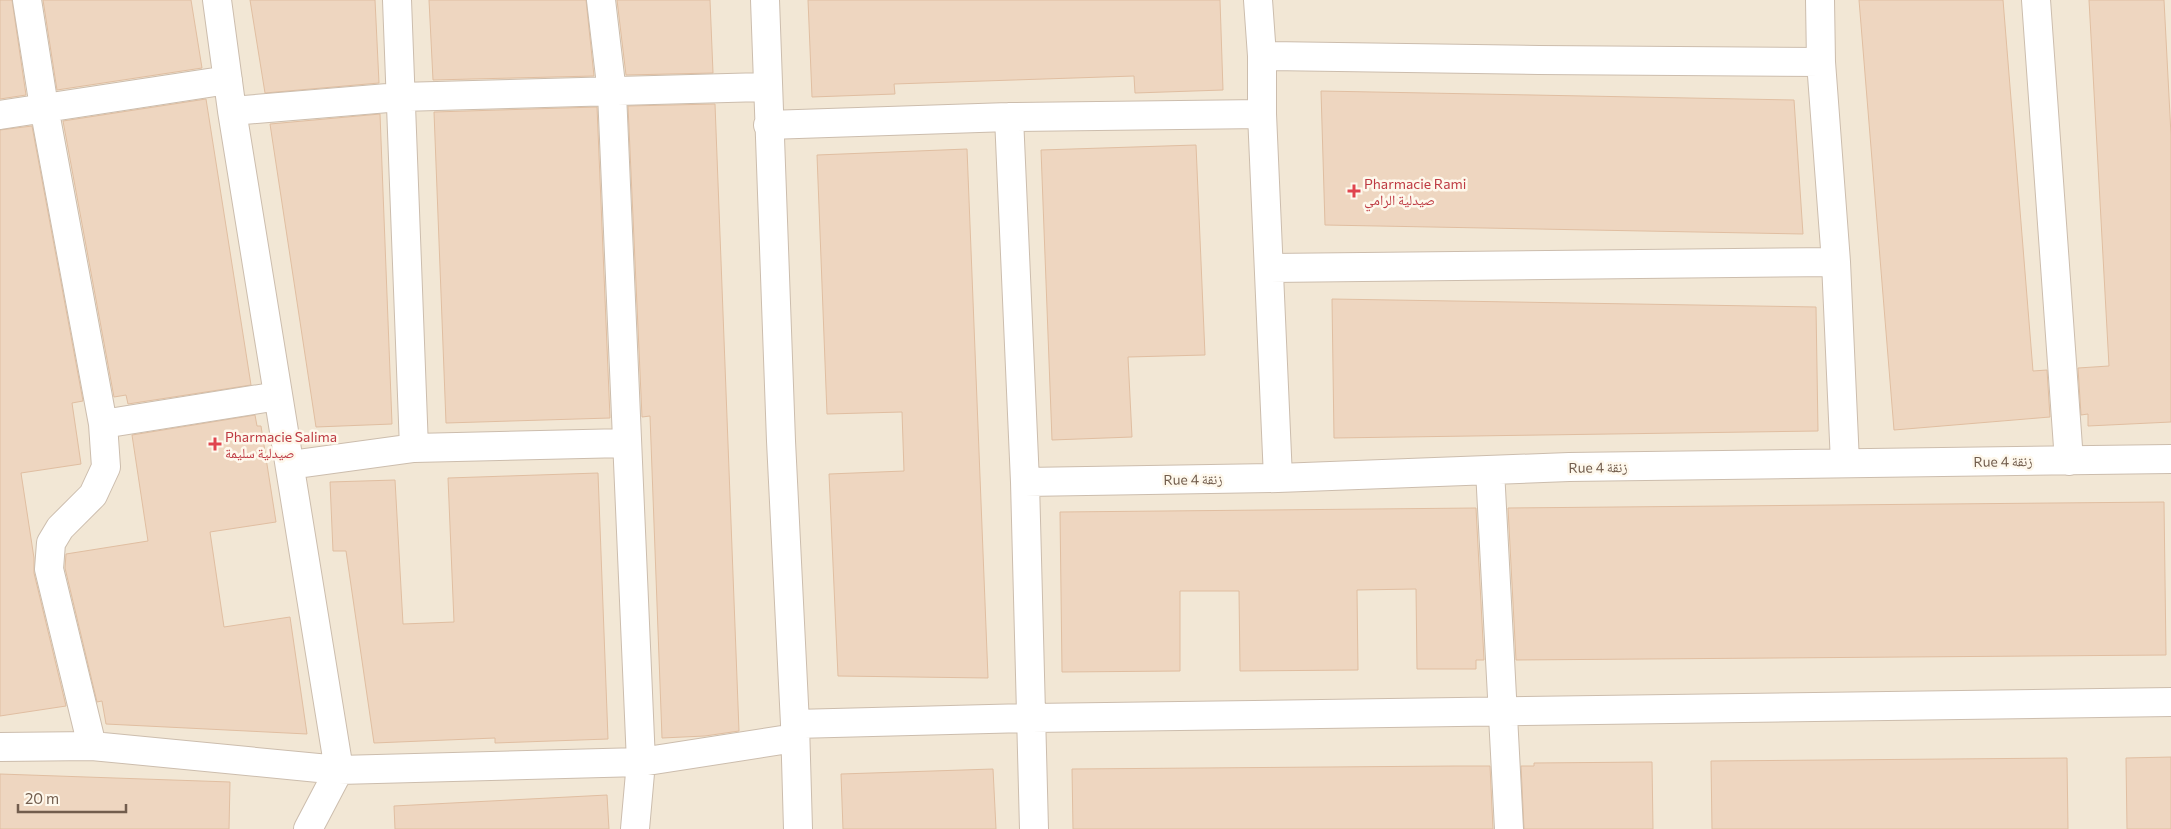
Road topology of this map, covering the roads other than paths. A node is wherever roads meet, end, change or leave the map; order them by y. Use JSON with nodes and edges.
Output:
{"nodes":[{"id":1,"x":27,"y":0,"type":"edge"},
{"id":2,"x":217,"y":0,"type":"edge"},
{"id":3,"x":397,"y":0,"type":"edge"},
{"id":4,"x":601,"y":0,"type":"edge"},
{"id":5,"x":765,"y":0,"type":"edge"},
{"id":6,"x":1258,"y":0,"type":"edge"},
{"id":7,"x":1820,"y":0,"type":"edge"},
{"id":8,"x":2036,"y":0,"type":"edge"},
{"id":9,"x":1262,"y":56,"type":"junction"},
{"id":10,"x":1821,"y":62,"type":"junction"},
{"id":11,"x":228,"y":80,"type":"junction"},
{"id":12,"x":767,"y":87,"type":"junction"},
{"id":13,"x":612,"y":93,"type":"junction"},
{"id":14,"x":400,"y":97,"type":"junction"},
{"id":15,"x":44,"y":108,"type":"junction"},
{"id":16,"x":232,"y":111,"type":"junction"},
{"id":17,"x":1262,"y":114,"type":"junction"},
{"id":18,"x":0,"y":115,"type":"edge"},
{"id":19,"x":1009,"y":117,"type":"junction"},
{"id":20,"x":768,"y":125,"type":"junction"},
{"id":21,"x":1836,"y":262,"type":"junction"},
{"id":22,"x":1270,"y":268,"type":"junction"},
{"id":23,"x":278,"y":396,"type":"junction"},
{"id":24,"x":103,"y":424,"type":"junction"},
{"id":25,"x":626,"y":443,"type":"junction"},
{"id":26,"x":414,"y":448,"type":"junction"},
{"id":27,"x":2171,"y":459,"type":"edge"},
{"id":28,"x":2069,"y":460,"type":"junction"},
{"id":29,"x":1845,"y":463,"type":"junction"},
{"id":30,"x":290,"y":465,"type":"junction"},
{"id":31,"x":1490,"y":470,"type":"junction"},
{"id":32,"x":1278,"y":478,"type":"junction"},
{"id":33,"x":1025,"y":482,"type":"junction"},
{"id":34,"x":2171,"y":702,"type":"edge"},
{"id":35,"x":1502,"y":711,"type":"junction"},
{"id":36,"x":1032,"y":718,"type":"junction"},
{"id":37,"x":795,"y":731,"type":"junction"},
{"id":38,"x":92,"y":746,"type":"junction"},
{"id":39,"x":0,"y":747,"type":"edge"},
{"id":40,"x":641,"y":762,"type":"junction"},
{"id":41,"x":339,"y":770,"type":"junction"},
{"id":42,"x":308,"y":829,"type":"edge"},
{"id":43,"x":636,"y":829,"type":"edge"},
{"id":44,"x":798,"y":829,"type":"edge"},
{"id":45,"x":1034,"y":829,"type":"edge"},
{"id":46,"x":1509,"y":829,"type":"edge"}],
"edges":[{"from":1,"to":15,"type":"street"},
{"from":2,"to":11,"type":"street"},
{"from":3,"to":14,"type":"street"},
{"from":4,"to":13,"type":"street"},
{"from":5,"to":12,"type":"street"},
{"from":6,"to":9,"type":"street"},
{"from":7,"to":10,"type":"street"},
{"from":8,"to":28,"type":"street"},
{"from":9,"to":10,"type":"street"},
{"from":9,"to":17,"type":"street"},
{"from":10,"to":21,"type":"street"},
{"from":11,"to":15,"type":"street"},
{"from":11,"to":16,"type":"street"},
{"from":12,"to":13,"type":"street"},
{"from":12,"to":20,"type":"street"},
{"from":13,"to":14,"type":"street"},
{"from":13,"to":25,"type":"street"},
{"from":14,"to":16,"type":"street"},
{"from":14,"to":26,"type":"street"},
{"from":15,"to":18,"type":"street"},
{"from":15,"to":24,"type":"street"},
{"from":16,"to":23,"type":"street"},
{"from":17,"to":19,"type":"street"},
{"from":17,"to":22,"type":"street"},
{"from":19,"to":20,"type":"street"},
{"from":19,"to":33,"type":"street"},
{"from":20,"to":37,"type":"street"},
{"from":21,"to":22,"type":"street"},
{"from":21,"to":29,"type":"street"},
{"from":22,"to":32,"type":"street"},
{"from":23,"to":24,"type":"street"},
{"from":23,"to":30,"type":"street"},
{"from":24,"to":38,"type":"street"},
{"from":25,"to":26,"type":"street"},
{"from":25,"to":40,"type":"street"},
{"from":26,"to":30,"type":"street"},
{"from":27,"to":28,"type":"street","name":"Rue 4 زنقة"},
{"from":28,"to":29,"type":"street","name":"Rue 4 زنقة"},
{"from":29,"to":31,"type":"street","name":"Rue 4 زنقة"},
{"from":30,"to":41,"type":"street"},
{"from":31,"to":32,"type":"street","name":"Rue 4 زنقة"},
{"from":31,"to":35,"type":"street"},
{"from":32,"to":33,"type":"street","name":"Rue 4 زنقة"},
{"from":33,"to":36,"type":"street"},
{"from":34,"to":35,"type":"street"},
{"from":35,"to":36,"type":"street"},
{"from":35,"to":46,"type":"street"},
{"from":36,"to":37,"type":"street"},
{"from":36,"to":45,"type":"street"},
{"from":37,"to":40,"type":"street"},
{"from":37,"to":44,"type":"street"},
{"from":38,"to":39,"type":"street"},
{"from":38,"to":41,"type":"street"},
{"from":40,"to":41,"type":"street"},
{"from":40,"to":43,"type":"street"},
{"from":41,"to":42,"type":"street"}]}
